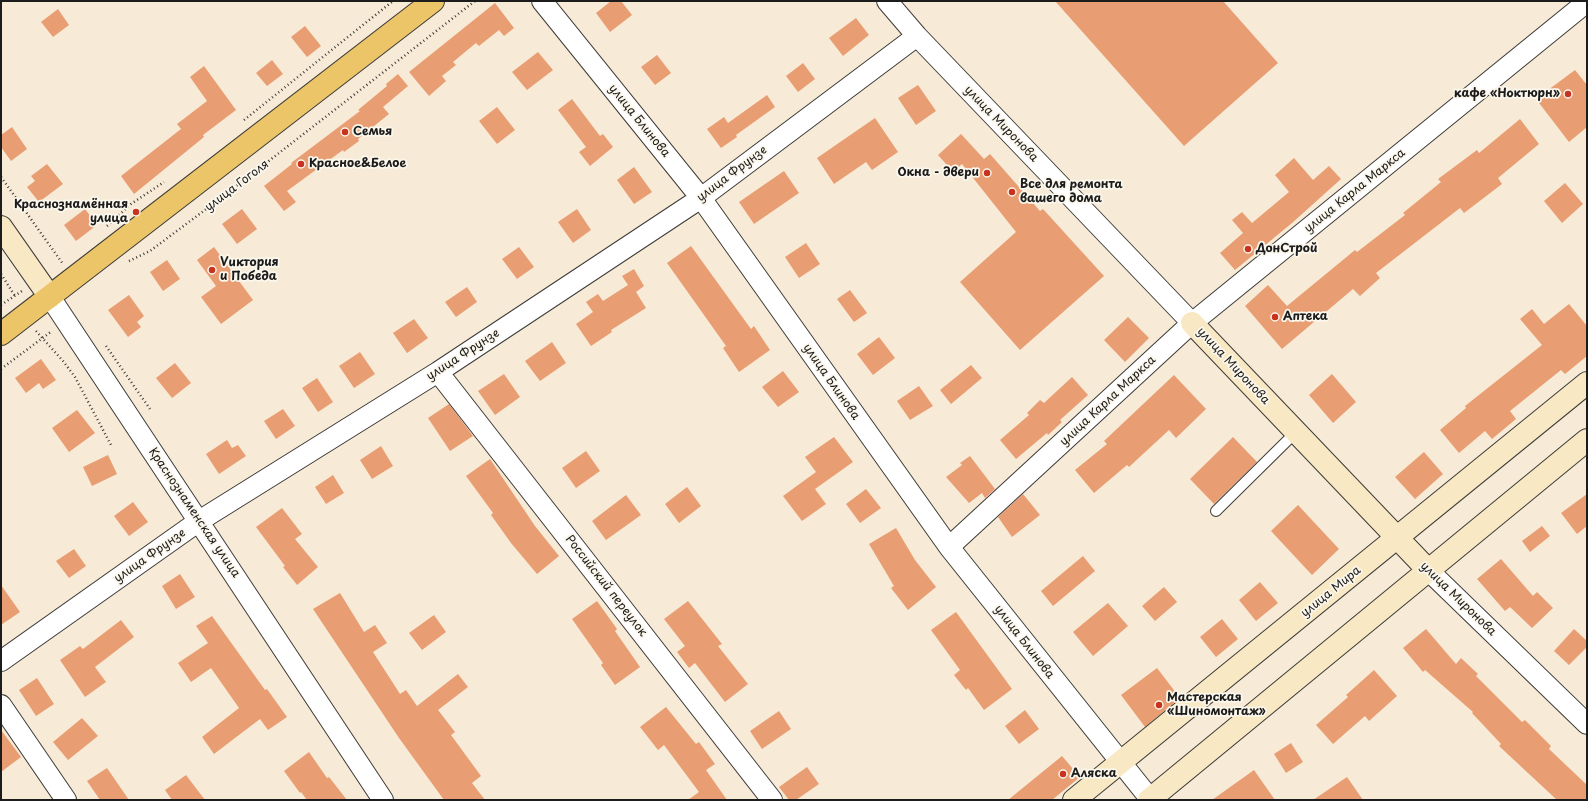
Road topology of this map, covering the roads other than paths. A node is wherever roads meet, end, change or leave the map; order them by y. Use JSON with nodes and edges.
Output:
{"nodes":[{"id":1,"x":433,"y":1,"type":"edge"},
{"id":2,"x":542,"y":1,"type":"edge"},
{"id":3,"x":887,"y":1,"type":"edge"},
{"id":4,"x":1587,"y":2,"type":"edge"},
{"id":5,"x":917,"y":36,"type":"junction"},
{"id":6,"x":701,"y":198,"type":"junction"},
{"id":7,"x":1,"y":227,"type":"edge"},
{"id":8,"x":45,"y":289,"type":"junction"},
{"id":9,"x":1192,"y":323,"type":"junction"},
{"id":10,"x":1,"y":334,"type":"edge"},
{"id":11,"x":438,"y":372,"type":"junction"},
{"id":12,"x":1587,"y":383,"type":"edge"},
{"id":13,"x":1296,"y":432,"type":"junction"},
{"id":14,"x":1587,"y":440,"type":"edge"},
{"id":15,"x":1216,"y":511,"type":"dead end"},
{"id":16,"x":199,"y":521,"type":"junction"},
{"id":17,"x":1396,"y":538,"type":"junction"},
{"id":18,"x":949,"y":547,"type":"junction"},
{"id":19,"x":1428,"y":570,"type":"junction"},
{"id":20,"x":1,"y":661,"type":"edge"},
{"id":21,"x":1,"y":705,"type":"edge"},
{"id":22,"x":1587,"y":724,"type":"edge"},
{"id":23,"x":1120,"y":763,"type":"junction"},
{"id":24,"x":66,"y":800,"type":"edge"},
{"id":25,"x":383,"y":800,"type":"edge"},
{"id":26,"x":772,"y":800,"type":"edge"},
{"id":27,"x":1074,"y":800,"type":"edge"},
{"id":28,"x":1150,"y":800,"type":"edge"}],
"edges":[{"from":1,"to":8,"type":"main road"},
{"from":2,"to":6,"type":"street","name":"улица Блинова"},
{"from":3,"to":5,"type":"street","name":"улица Миронова"},
{"from":4,"to":9,"type":"street","name":"улица Карла Маркса"},
{"from":5,"to":6,"type":"street","name":"улица Фрунзе"},
{"from":5,"to":9,"type":"street","name":"улица Миронова"},
{"from":6,"to":11,"type":"street","name":"улица Фрунзе"},
{"from":6,"to":18,"type":"street","name":"улица Блинова"},
{"from":7,"to":8,"type":"street","name":"Краснознаменская улица"},
{"from":8,"to":10,"type":"main road"},
{"from":8,"to":16,"type":"street","name":"Краснознаменская улица"},
{"from":9,"to":13,"type":"street","name":"улица Миронова"},
{"from":9,"to":18,"type":"street","name":"улица Карла Маркса"},
{"from":11,"to":16,"type":"street","name":"улица Фрунзе"},
{"from":11,"to":26,"type":"street","name":"Российский переулок"},
{"from":12,"to":17,"type":"street","name":"улица Мира"},
{"from":13,"to":15,"type":"lane"},
{"from":13,"to":17,"type":"street","name":"улица Миронова"},
{"from":14,"to":19,"type":"street"},
{"from":16,"to":20,"type":"street","name":"улица Фрунзе"},
{"from":16,"to":25,"type":"street","name":"Краснознаменская улица"},
{"from":17,"to":19,"type":"street","name":"улица Миронова"},
{"from":17,"to":23,"type":"street","name":"улица Мира"},
{"from":18,"to":23,"type":"street","name":"улица Блинова"},
{"from":19,"to":22,"type":"street","name":"улица Миронова"},
{"from":19,"to":28,"type":"street"},
{"from":21,"to":24,"type":"street"},
{"from":23,"to":27,"type":"street","name":"улица Мира"},
{"from":23,"to":28,"type":"street","name":"улица Блинова"}]}
